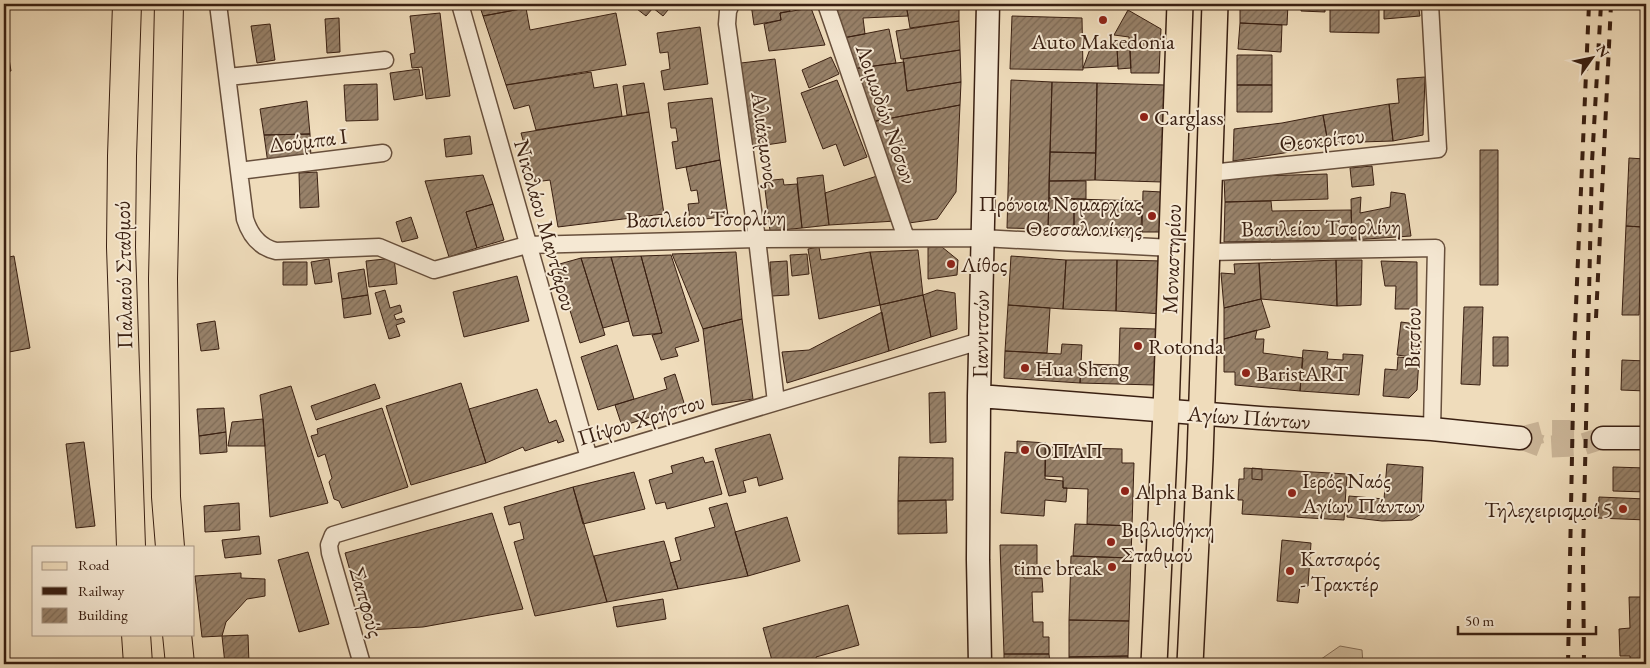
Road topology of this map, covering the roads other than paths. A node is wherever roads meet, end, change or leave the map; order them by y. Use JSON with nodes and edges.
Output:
{"nodes":[{"id":1,"x":127,"y":4,"type":"edge"},
{"id":2,"x":169,"y":4,"type":"edge"},
{"id":3,"x":218,"y":4,"type":"edge"},
{"id":4,"x":460,"y":4,"type":"edge"},
{"id":5,"x":826,"y":4,"type":"edge"},
{"id":6,"x":988,"y":4,"type":"edge"},
{"id":7,"x":1180,"y":4,"type":"edge"},
{"id":8,"x":1216,"y":4,"type":"edge"},
{"id":9,"x":1430,"y":4,"type":"edge"},
{"id":10,"x":726,"y":6,"type":"edge"},
{"id":11,"x":385,"y":60,"type":"dead end"},
{"id":12,"x":228,"y":77,"type":"junction"},
{"id":13,"x":383,"y":153,"type":"dead end"},
{"id":14,"x":239,"y":171,"type":"junction"},
{"id":15,"x":1210,"y":174,"type":"junction"},
{"id":16,"x":906,"y":238,"type":"junction"},
{"id":17,"x":982,"y":238,"type":"junction"},
{"id":18,"x":757,"y":239,"type":"junction"},
{"id":19,"x":527,"y":245,"type":"junction"},
{"id":20,"x":1172,"y":248,"type":"junction"},
{"id":21,"x":1436,"y":248,"type":"joint"},
{"id":22,"x":1207,"y":252,"type":"junction"},
{"id":23,"x":980,"y":341,"type":"junction"},
{"id":24,"x":979,"y":396,"type":"junction"},
{"id":25,"x":776,"y":402,"type":"junction"},
{"id":26,"x":1166,"y":411,"type":"junction"},
{"id":27,"x":1201,"y":413,"type":"junction"},
{"id":28,"x":1432,"y":429,"type":"junction"},
{"id":29,"x":1520,"y":438,"type":"dead end"},
{"id":30,"x":1603,"y":438,"type":"tunnel mouth"},
{"id":31,"x":1646,"y":438,"type":"edge"},
{"id":32,"x":589,"y":458,"type":"junction"},
{"id":33,"x":131,"y":546,"type":"edge"},
{"id":34,"x":170,"y":546,"type":"edge"},
{"id":35,"x":330,"y":553,"type":"joint"},
{"id":36,"x":136,"y":636,"type":"edge"},
{"id":37,"x":177,"y":636,"type":"edge"},
{"id":38,"x":138,"y":664,"type":"edge"},
{"id":39,"x":180,"y":664,"type":"edge"},
{"id":40,"x":362,"y":664,"type":"edge"},
{"id":41,"x":980,"y":664,"type":"edge"},
{"id":42,"x":1154,"y":664,"type":"edge"},
{"id":43,"x":1190,"y":664,"type":"edge"}],
"edges":[{"from":1,"to":33,"type":"highway","name":"Παλαιού Σταθμού"},
{"from":2,"to":34,"type":"highway","name":"Παλαιού Σταθμού"},
{"from":3,"to":12,"type":"street"},
{"from":4,"to":19,"type":"street","name":"Νικολάου Μαντζάρου"},
{"from":5,"to":16,"type":"street","name":"Λοιμωδών Νόσων"},
{"from":6,"to":17,"type":"main road","name":"Γιαννιτσών"},
{"from":7,"to":20,"type":"main road","name":"Μοναστηρίου"},
{"from":8,"to":15,"type":"main road","name":"Μοναστηρίου"},
{"from":9,"to":15,"type":"street","name":"Θεοκρίτου"},
{"from":10,"to":18,"type":"street","name":"Αλιάκμονος"},
{"from":11,"to":12,"type":"street"},
{"from":12,"to":14,"type":"street"},
{"from":13,"to":14,"type":"street","name":"Δούμπα Ι"},
{"from":14,"to":19,"type":"street","name":"Βασιλείου Τσορλίνη"},
{"from":15,"to":22,"type":"main road","name":"Μοναστηρίου"},
{"from":16,"to":17,"type":"street","name":"Βασιλείου Τσορλίνη"},
{"from":16,"to":18,"type":"street","name":"Βασιλείου Τσορλίνη"},
{"from":17,"to":20,"type":"street","name":"Βασιλείου Τσορλίνη"},
{"from":17,"to":23,"type":"main road","name":"Γιαννιτσών"},
{"from":18,"to":19,"type":"street","name":"Βασιλείου Τσορλίνη"},
{"from":18,"to":25,"type":"street","name":"Αλιάκμονος"},
{"from":19,"to":32,"type":"street","name":"Νικολάου Μαντζάρου"},
{"from":20,"to":26,"type":"main road","name":"Μοναστηρίου"},
{"from":21,"to":22,"type":"street","name":"Βασιλείου Τσορλίνη"},
{"from":21,"to":28,"type":"street","name":"Βιτσίου"},
{"from":22,"to":27,"type":"main road","name":"Μοναστηρίου"},
{"from":23,"to":24,"type":"main road","name":"Γιαννιτσών"},
{"from":23,"to":25,"type":"street","name":"Πίψου Χρήστου"},
{"from":24,"to":26,"type":"main road","name":"Αγίων Πάντων"},
{"from":24,"to":41,"type":"main road","name":"Γιαννιτσών"},
{"from":25,"to":32,"type":"street","name":"Πίψου Χρήστου"},
{"from":26,"to":27,"type":"main road","name":"Αγίων Πάντων"},
{"from":26,"to":42,"type":"main road","name":"Μοναστηρίου"},
{"from":27,"to":28,"type":"main road","name":"Αγίων Πάντων"},
{"from":27,"to":43,"type":"main road","name":"Μοναστηρίου"},
{"from":28,"to":29,"type":"main road","name":"Αγίων Πάντων"},
{"from":30,"to":31,"type":"main road"},
{"from":32,"to":35,"type":"street","name":"Πίψου Χρήστου"},
{"from":35,"to":40,"type":"street","name":"Σαπφούς"},
{"from":36,"to":38,"type":"highway"},
{"from":37,"to":39,"type":"highway"}]}
